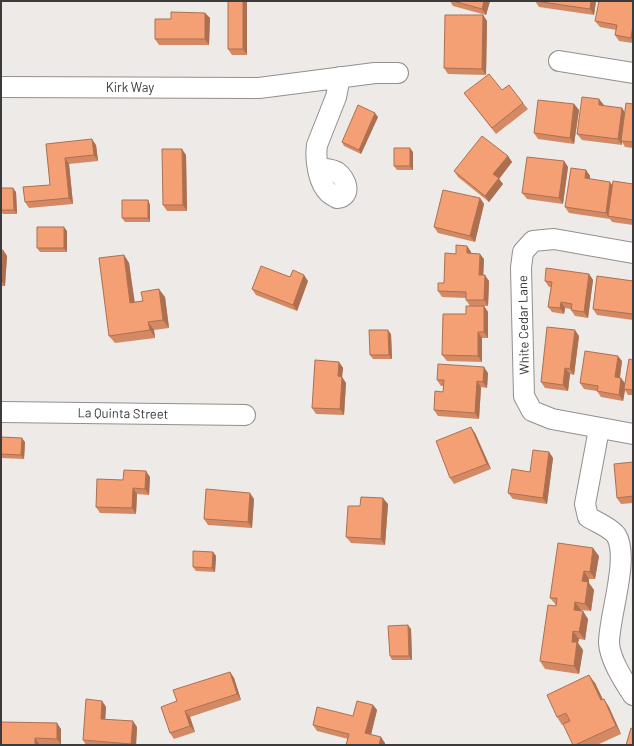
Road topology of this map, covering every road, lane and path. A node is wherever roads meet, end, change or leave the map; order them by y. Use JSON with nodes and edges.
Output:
{"nodes":[{"id":1,"x":559,"y":61,"type":"dead end"},
{"id":2,"x":398,"y":73,"type":"dead end"},
{"id":3,"x":633,"y":73,"type":"edge"},
{"id":4,"x":340,"y":77,"type":"junction"},
{"id":5,"x":1,"y":87,"type":"edge"},
{"id":6,"x":319,"y":168,"type":"dead end"},
{"id":7,"x":633,"y":253,"type":"edge"},
{"id":8,"x":1,"y":412,"type":"edge"},
{"id":9,"x":245,"y":415,"type":"dead end"},
{"id":10,"x":599,"y":429,"type":"junction"},
{"id":11,"x":633,"y":434,"type":"edge"},
{"id":12,"x":624,"y":534,"type":"edge"},
{"id":13,"x":633,"y":695,"type":"edge"}],
"edges":[{"from":1,"to":3,"type":"street"},
{"from":2,"to":4,"type":"street","name":"Kirk Way"},
{"from":4,"to":5,"type":"street","name":"Kirk Way"},
{"from":4,"to":6,"type":"street"},
{"from":7,"to":10,"type":"street","name":"White Cedar Lane"},
{"from":8,"to":9,"type":"street","name":"La Quinta Street"},
{"from":10,"to":11,"type":"street"},
{"from":10,"to":12,"type":"street"},
{"from":12,"to":13,"type":"street"}]}
